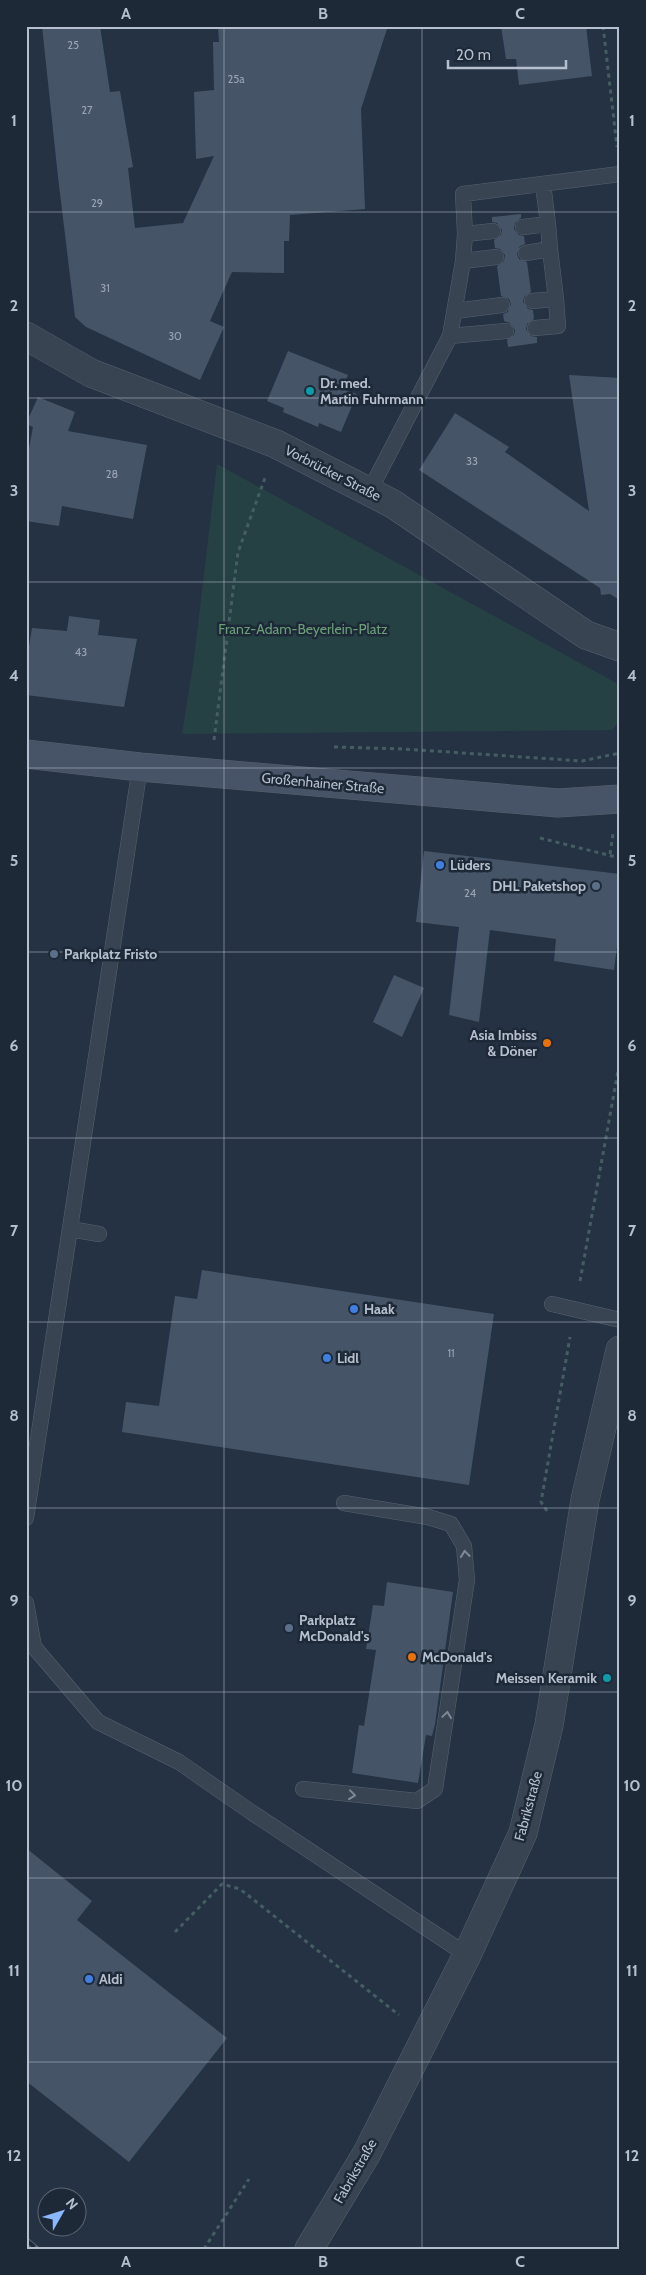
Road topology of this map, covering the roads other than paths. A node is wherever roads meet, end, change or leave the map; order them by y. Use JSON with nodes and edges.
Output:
{"nodes":[{"id":1,"x":620,"y":174,"type":"edge"},
{"id":2,"x":543,"y":184,"type":"junction"},
{"id":3,"x":548,"y":224,"type":"junction"},
{"id":4,"x":523,"y":227,"type":"dead end"},
{"id":5,"x":493,"y":231,"type":"dead end"},
{"id":6,"x":465,"y":234,"type":"junction"},
{"id":7,"x":550,"y":249,"type":"junction"},
{"id":8,"x":526,"y":253,"type":"dead end"},
{"id":9,"x":496,"y":257,"type":"dead end"},
{"id":10,"x":463,"y":260,"type":"junction"},
{"id":11,"x":556,"y":299,"type":"junction"},
{"id":12,"x":532,"y":302,"type":"dead end"},
{"id":13,"x":502,"y":305,"type":"dead end"},
{"id":14,"x":455,"y":311,"type":"junction"},
{"id":15,"x":536,"y":328,"type":"dead end"},
{"id":16,"x":506,"y":331,"type":"dead end"},
{"id":17,"x":26,"y":336,"type":"edge"},
{"id":18,"x":450,"y":336,"type":"junction"},
{"id":19,"x":369,"y":492,"type":"junction"},
{"id":20,"x":620,"y":647,"type":"edge"},
{"id":21,"x":26,"y":754,"type":"edge"},
{"id":22,"x":140,"y":767,"type":"junction"},
{"id":23,"x":620,"y":799,"type":"edge"},
{"id":24,"x":70,"y":1229,"type":"junction"},
{"id":25,"x":99,"y":1234,"type":"dead end"},
{"id":26,"x":552,"y":1304,"type":"dead end"},
{"id":27,"x":620,"y":1320,"type":"edge"},
{"id":28,"x":620,"y":1350,"type":"edge"},
{"id":29,"x":344,"y":1504,"type":"dead end"},
{"id":30,"x":26,"y":1518,"type":"edge"},
{"id":31,"x":26,"y":1603,"type":"edge"},
{"id":32,"x":303,"y":1789,"type":"dead end"},
{"id":33,"x":467,"y":1955,"type":"junction"},
{"id":34,"x":310,"y":2249,"type":"edge"}],
"edges":[{"from":1,"to":2,"type":"lane"},
{"from":2,"to":3,"type":"lane"},
{"from":2,"to":6,"type":"lane"},
{"from":3,"to":4,"type":"lane"},
{"from":3,"to":7,"type":"lane"},
{"from":5,"to":6,"type":"lane"},
{"from":6,"to":10,"type":"lane"},
{"from":7,"to":8,"type":"lane"},
{"from":7,"to":11,"type":"lane"},
{"from":9,"to":10,"type":"lane"},
{"from":10,"to":14,"type":"lane"},
{"from":11,"to":12,"type":"lane"},
{"from":11,"to":15,"type":"lane"},
{"from":13,"to":14,"type":"lane"},
{"from":14,"to":18,"type":"lane"},
{"from":16,"to":18,"type":"lane"},
{"from":17,"to":19,"type":"street","name":"Vorbrücker Straße"},
{"from":18,"to":19,"type":"lane"},
{"from":19,"to":20,"type":"street","name":"Vorbrücker Straße"},
{"from":21,"to":22,"type":"main road","name":"Großenhainer Straße"},
{"from":22,"to":23,"type":"main road","name":"Großenhainer Straße"},
{"from":22,"to":24,"type":"lane"},
{"from":24,"to":25,"type":"lane"},
{"from":24,"to":30,"type":"lane"},
{"from":26,"to":27,"type":"lane"},
{"from":28,"to":33,"type":"street","name":"Fabrikstraße"},
{"from":32,"to":29,"type":"lane","one_way":true},
{"from":31,"to":33,"type":"lane"},
{"from":33,"to":34,"type":"street","name":"Fabrikstraße"}]}
